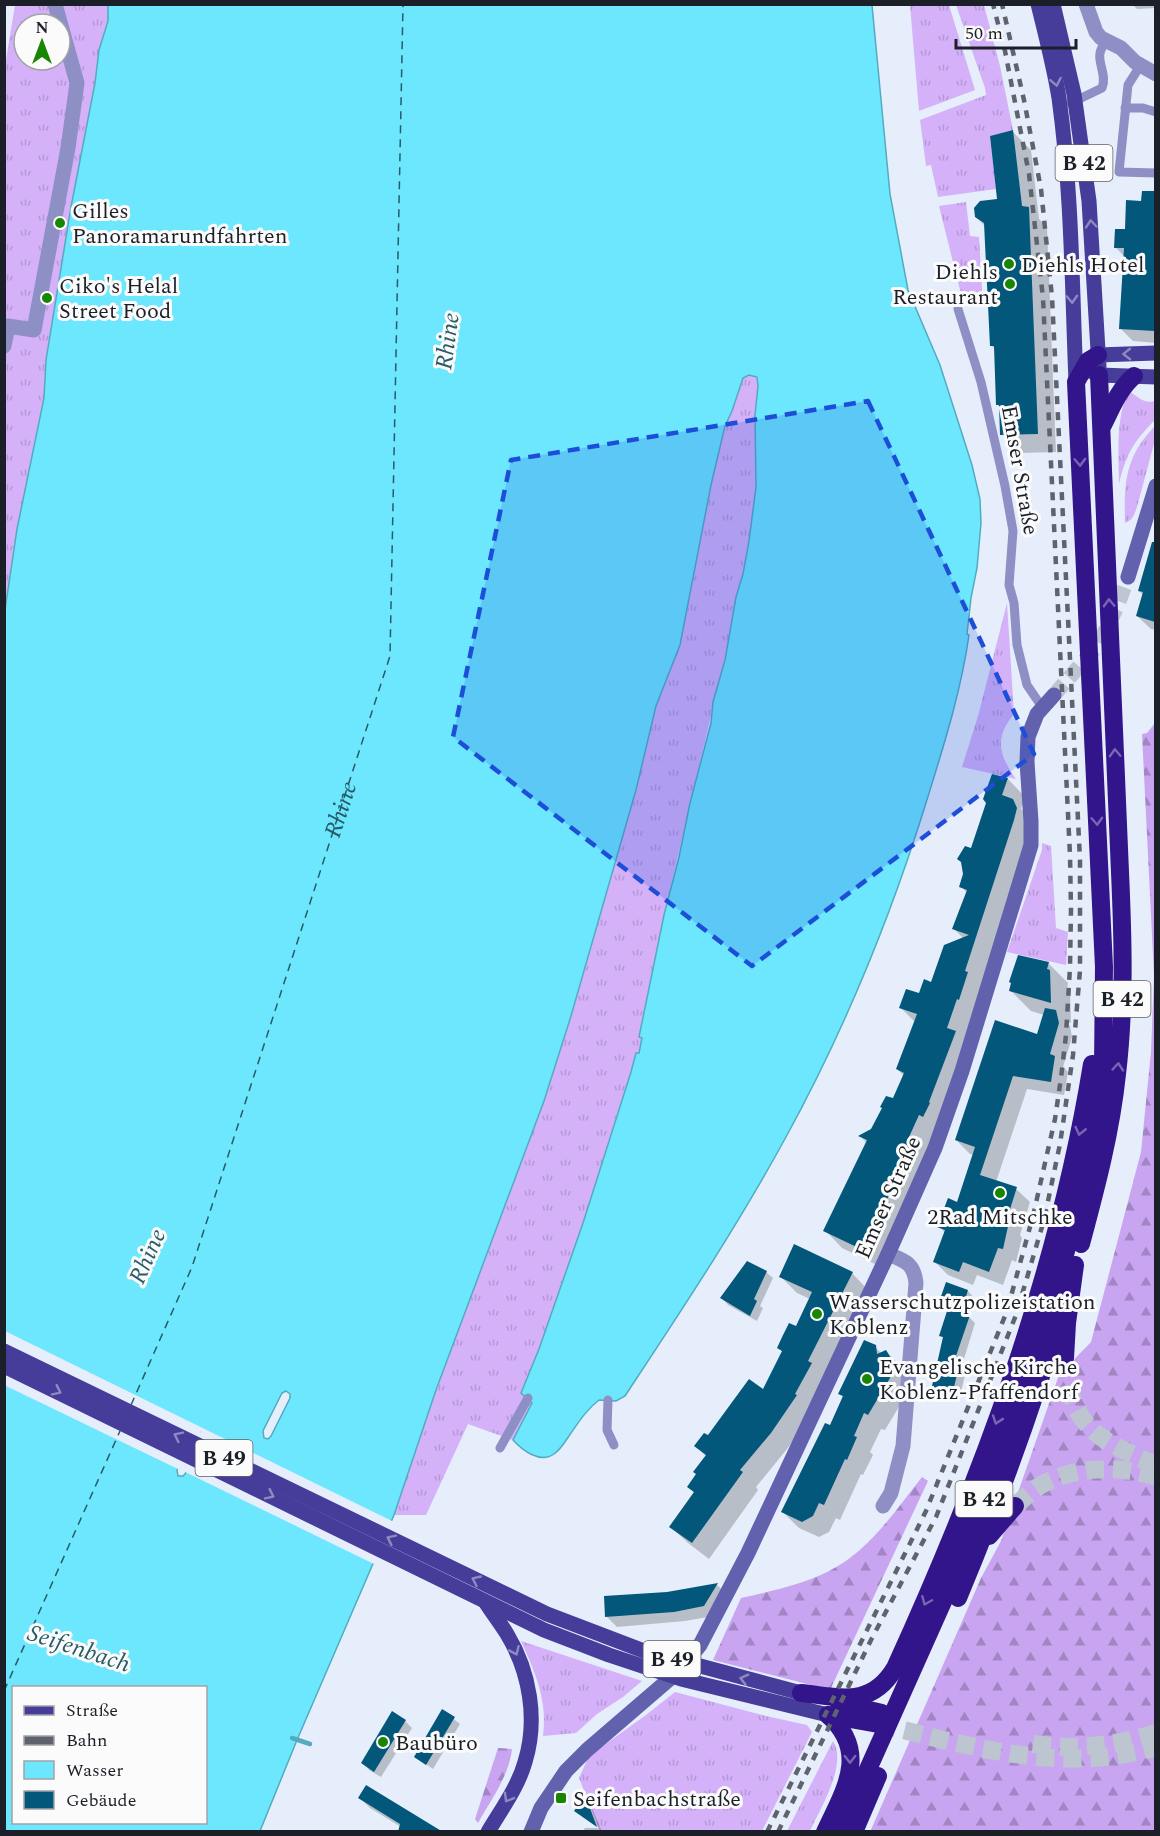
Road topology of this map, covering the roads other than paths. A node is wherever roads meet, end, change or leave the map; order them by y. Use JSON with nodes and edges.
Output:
{"nodes":[{"id":1,"x":55,"y":4,"type":"edge"},
{"id":2,"x":1038,"y":4,"type":"edge"},
{"id":3,"x":1053,"y":4,"type":"edge"},
{"id":4,"x":1086,"y":4,"type":"edge"},
{"id":5,"x":1107,"y":42,"type":"junction"},
{"id":6,"x":1140,"y":66,"type":"junction"},
{"id":7,"x":1155,"y":74,"type":"edge"},
{"id":8,"x":1070,"y":103,"type":"dead end"},
{"id":9,"x":1125,"y":108,"type":"junction"},
{"id":10,"x":1155,"y":112,"type":"edge"},
{"id":11,"x":1155,"y":173,"type":"edge"},
{"id":12,"x":958,"y":309,"type":"dead end"},
{"id":13,"x":4,"y":346,"type":"edge"},
{"id":14,"x":1155,"y":353,"type":"edge"},
{"id":15,"x":1089,"y":362,"type":"junction"},
{"id":16,"x":1134,"y":376,"type":"junction"},
{"id":17,"x":1155,"y":376,"type":"edge"},
{"id":18,"x":1102,"y":427,"type":"junction"},
{"id":19,"x":1155,"y":486,"type":"edge"},
{"id":20,"x":1128,"y":577,"type":"tunnel mouth"},
{"id":21,"x":1054,"y":695,"type":"tunnel mouth"},
{"id":22,"x":1042,"y":706,"type":"junction"},
{"id":23,"x":1104,"y":991,"type":"junction"},
{"id":24,"x":888,"y":1254,"type":"junction"},
{"id":25,"x":1075,"y":1265,"type":"junction"},
{"id":26,"x":4,"y":1351,"type":"edge"},
{"id":27,"x":1065,"y":1358,"type":"tunnel mouth"},
{"id":28,"x":4,"y":1366,"type":"edge"},
{"id":29,"x":528,"y":1398,"type":"dead end"},
{"id":30,"x":608,"y":1400,"type":"dead end"},
{"id":31,"x":614,"y":1445,"type":"dead end"},
{"id":32,"x":500,"y":1448,"type":"dead end"},
{"id":33,"x":884,"y":1506,"type":"dead end"},
{"id":34,"x":1015,"y":1506,"type":"tunnel mouth"},
{"id":35,"x":978,"y":1549,"type":"junction"},
{"id":36,"x":441,"y":1571,"type":"junction"},
{"id":37,"x":485,"y":1601,"type":"junction"},
{"id":38,"x":801,"y":1693,"type":"joint"},
{"id":39,"x":844,"y":1713,"type":"junction"},
{"id":40,"x":880,"y":1719,"type":"tunnel mouth"},
{"id":41,"x":488,"y":1832,"type":"edge"},
{"id":42,"x":531,"y":1832,"type":"edge"},
{"id":43,"x":825,"y":1832,"type":"edge"},
{"id":44,"x":840,"y":1832,"type":"edge"},
{"id":45,"x":854,"y":1832,"type":"edge"}],
"edges":[{"from":1,"to":13,"type":"street"},
{"from":2,"to":15,"type":"main road","number":"B 42","one_way":true},
{"from":15,"to":3,"type":"main road","number":"B 42","one_way":true},
{"from":4,"to":5,"type":"street"},
{"from":5,"to":6,"type":"street"},
{"from":5,"to":8,"type":"lane"},
{"from":6,"to":7,"type":"street"},
{"from":6,"to":9,"type":"lane"},
{"from":9,"to":10,"type":"lane"},
{"from":9,"to":11,"type":"lane"},
{"from":12,"to":22,"type":"lane","name":"Emser Straße"},
{"from":14,"to":15,"type":"main road","one_way":true},
{"from":15,"to":16,"type":"main road"},
{"from":15,"to":18,"type":"highway","number":"B 42"},
{"from":15,"to":23,"type":"highway","number":"B 42","one_way":true},
{"from":16,"to":17,"type":"main road"},
{"from":16,"to":18,"type":"highway","number":"B 42"},
{"from":25,"to":18,"type":"highway","number":"B 42","one_way":true},
{"from":19,"to":20,"type":"street"},
{"from":21,"to":22,"type":"street","name":"Emser Straße"},
{"from":22,"to":24,"type":"street","name":"Emser Straße"},
{"from":23,"to":39,"type":"highway","one_way":true},
{"from":23,"to":44,"type":"highway","number":"B 42"},
{"from":24,"to":33,"type":"street"},
{"from":24,"to":42,"type":"street","name":"Emser Straße"},
{"from":25,"to":27,"type":"highway"},
{"from":25,"to":35,"type":"highway","number":"B 42"},
{"from":36,"to":26,"type":"main road","number":"B 49","one_way":true},
{"from":28,"to":36,"type":"main road","number":"B 49","one_way":true},
{"from":29,"to":32,"type":"lane"},
{"from":30,"to":31,"type":"lane"},
{"from":34,"to":35,"type":"highway"},
{"from":35,"to":45,"type":"highway","number":"B 42"},
{"from":36,"to":37,"type":"main road","number":"B 49"},
{"from":38,"to":36,"type":"main road","number":"B 49","one_way":true},
{"from":37,"to":39,"type":"main road","number":"B 49"},
{"from":37,"to":41,"type":"main road","number":"B 49","one_way":true},
{"from":38,"to":39,"type":"highway"},
{"from":39,"to":40,"type":"highway","number":"B 49"},
{"from":39,"to":43,"type":"highway","one_way":true}]}
